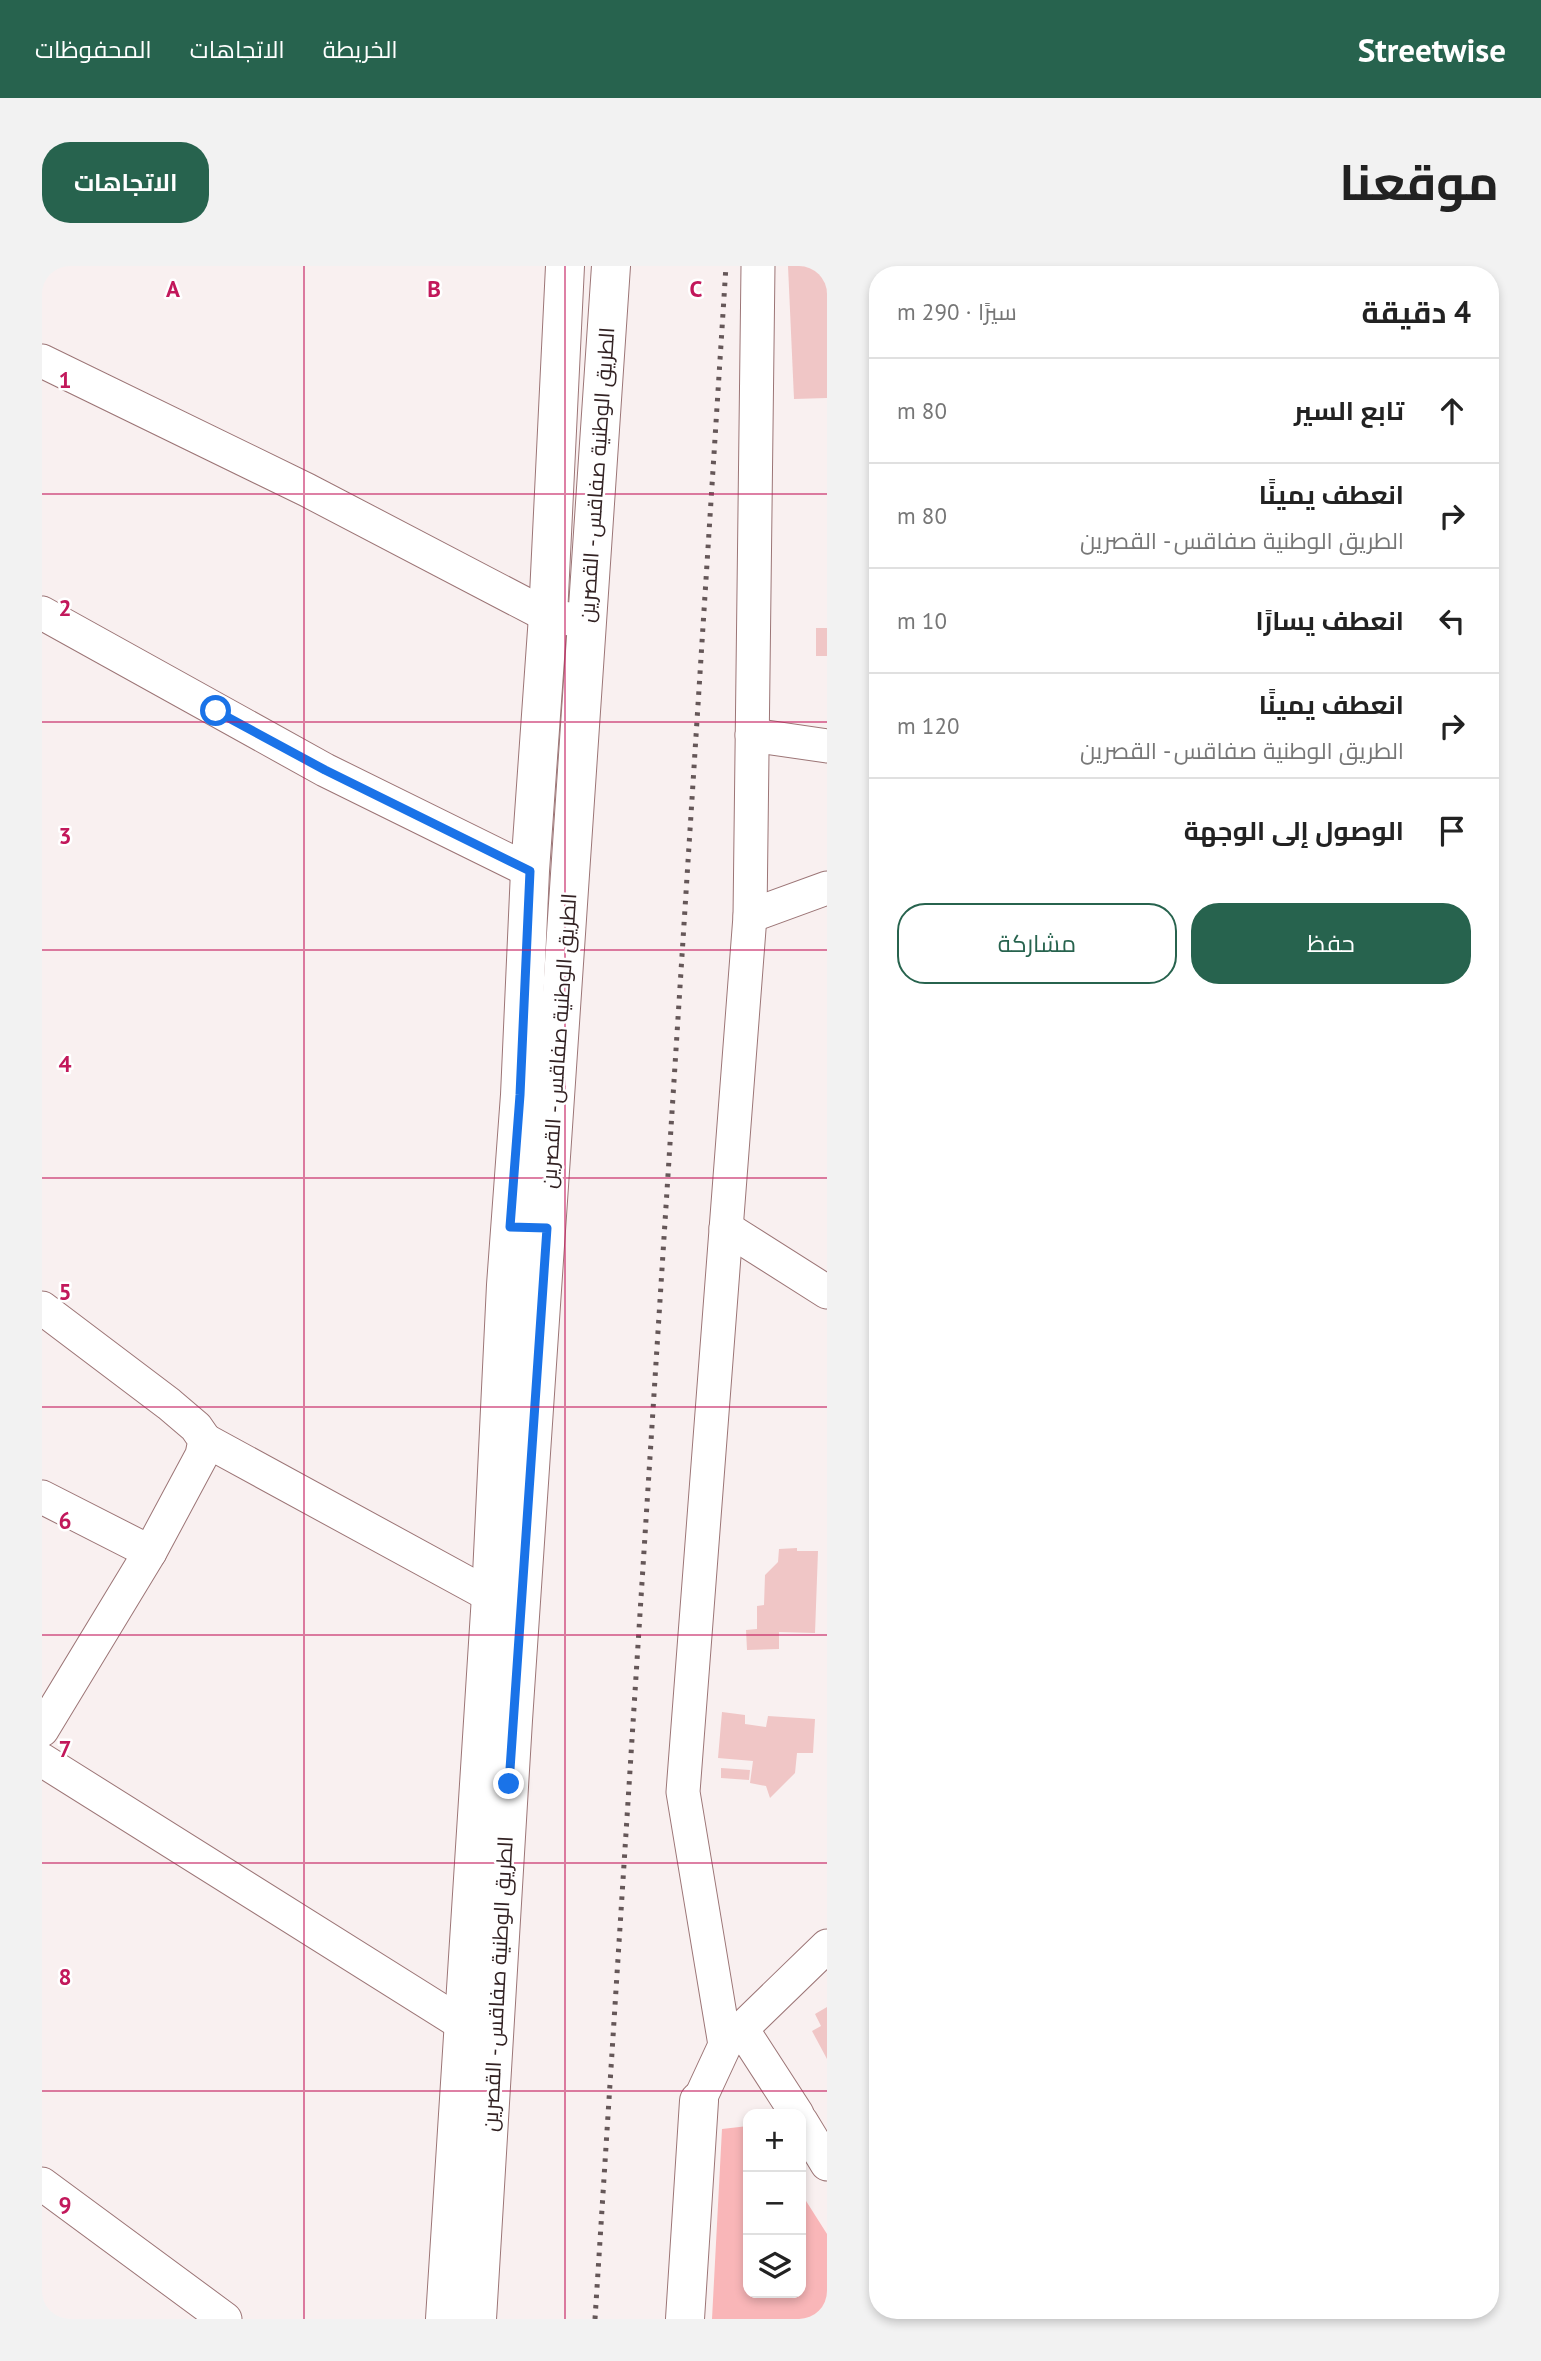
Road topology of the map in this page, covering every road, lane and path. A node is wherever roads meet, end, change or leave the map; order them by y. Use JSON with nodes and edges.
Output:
{"nodes":[{"id":1,"x":565,"y":266,"type":"edge"},
{"id":2,"x":611,"y":266,"type":"edge"},
{"id":3,"x":758,"y":266,"type":"edge"},
{"id":4,"x":42,"y":361,"type":"edge"},
{"id":5,"x":42,"y":613,"type":"edge"},
{"id":6,"x":548,"y":617,"type":"junction"},
{"id":7,"x":587,"y":620,"type":"junction"},
{"id":8,"x":752,"y":735,"type":"junction"},
{"id":9,"x":827,"y":746,"type":"edge"},
{"id":10,"x":530,"y":871,"type":"junction"},
{"id":11,"x":827,"y":888,"type":"edge"},
{"id":12,"x":750,"y":916,"type":"junction"},
{"id":13,"x":528,"y":1228,"type":"junction"},
{"id":14,"x":726,"y":1228,"type":"junction"},
{"id":15,"x":827,"y":1292,"type":"edge"},
{"id":16,"x":42,"y":1308,"type":"edge"},
{"id":17,"x":205,"y":1440,"type":"junction"},
{"id":18,"x":42,"y":1497,"type":"edge"},
{"id":19,"x":149,"y":1552,"type":"junction"},
{"id":20,"x":491,"y":1596,"type":"junction"},
{"id":21,"x":42,"y":1730,"type":"edge"},
{"id":22,"x":42,"y":1760,"type":"edge"},
{"id":23,"x":487,"y":1910,"type":"junction"},
{"id":24,"x":827,"y":1946,"type":"edge"},
{"id":25,"x":464,"y":2025,"type":"junction"},
{"id":26,"x":734,"y":2037,"type":"junction"},
{"id":27,"x":699,"y":2101,"type":"joint"},
{"id":28,"x":793,"y":2109,"type":"edge"},
{"id":29,"x":806,"y":2129,"type":"edge"},
{"id":30,"x":827,"y":2164,"type":"edge"},
{"id":31,"x":46,"y":2199,"type":"edge"},
{"id":32,"x":225,"y":2319,"type":"edge"},
{"id":33,"x":445,"y":2319,"type":"edge"},
{"id":34,"x":477,"y":2319,"type":"edge"},
{"id":35,"x":685,"y":2319,"type":"edge"}],
"edges":[{"from":1,"to":6,"type":"main road","name":"الطريق الوطنية صفاقس - القصرين"},
{"from":2,"to":7,"type":"main road","name":"الطريق الوطنية صفاقس - القصرين"},
{"from":3,"to":8,"type":"street"},
{"from":4,"to":6,"type":"street"},
{"from":5,"to":10,"type":"street"},
{"from":6,"to":7,"type":"street"},
{"from":6,"to":10,"type":"main road","name":"الطريق الوطنية صفاقس - القصرين"},
{"from":7,"to":13,"type":"main road","name":"الطريق الوطنية صفاقس - القصرين"},
{"from":8,"to":9,"type":"street"},
{"from":8,"to":12,"type":"street"},
{"from":10,"to":13,"type":"main road","name":"الطريق الوطنية صفاقس - القصرين"},
{"from":11,"to":12,"type":"street"},
{"from":12,"to":14,"type":"street"},
{"from":13,"to":20,"type":"main road","name":"الطريق الوطنية صفاقس - القصرين"},
{"from":13,"to":23,"type":"main road","name":"الطريق الوطنية صفاقس - القصرين"},
{"from":14,"to":15,"type":"street"},
{"from":14,"to":26,"type":"street"},
{"from":16,"to":17,"type":"street"},
{"from":17,"to":19,"type":"street"},
{"from":17,"to":20,"type":"street"},
{"from":18,"to":19,"type":"street"},
{"from":19,"to":21,"type":"street"},
{"from":20,"to":23,"type":"main road","name":"الطريق الوطنية صفاقس - القصرين"},
{"from":22,"to":25,"type":"street"},
{"from":23,"to":25,"type":"main road","name":"الطريق الوطنية صفاقس - القصرين"},
{"from":23,"to":34,"type":"main road","name":"الطريق الوطنية صفاقس - القصرين"},
{"from":24,"to":26,"type":"street"},
{"from":25,"to":33,"type":"main road","name":"الطريق الوطنية صفاقس - القصرين"},
{"from":26,"to":27,"type":"street"},
{"from":26,"to":28,"type":"street"},
{"from":27,"to":35,"type":"main road"},
{"from":29,"to":30,"type":"street"},
{"from":31,"to":32,"type":"street"}]}
